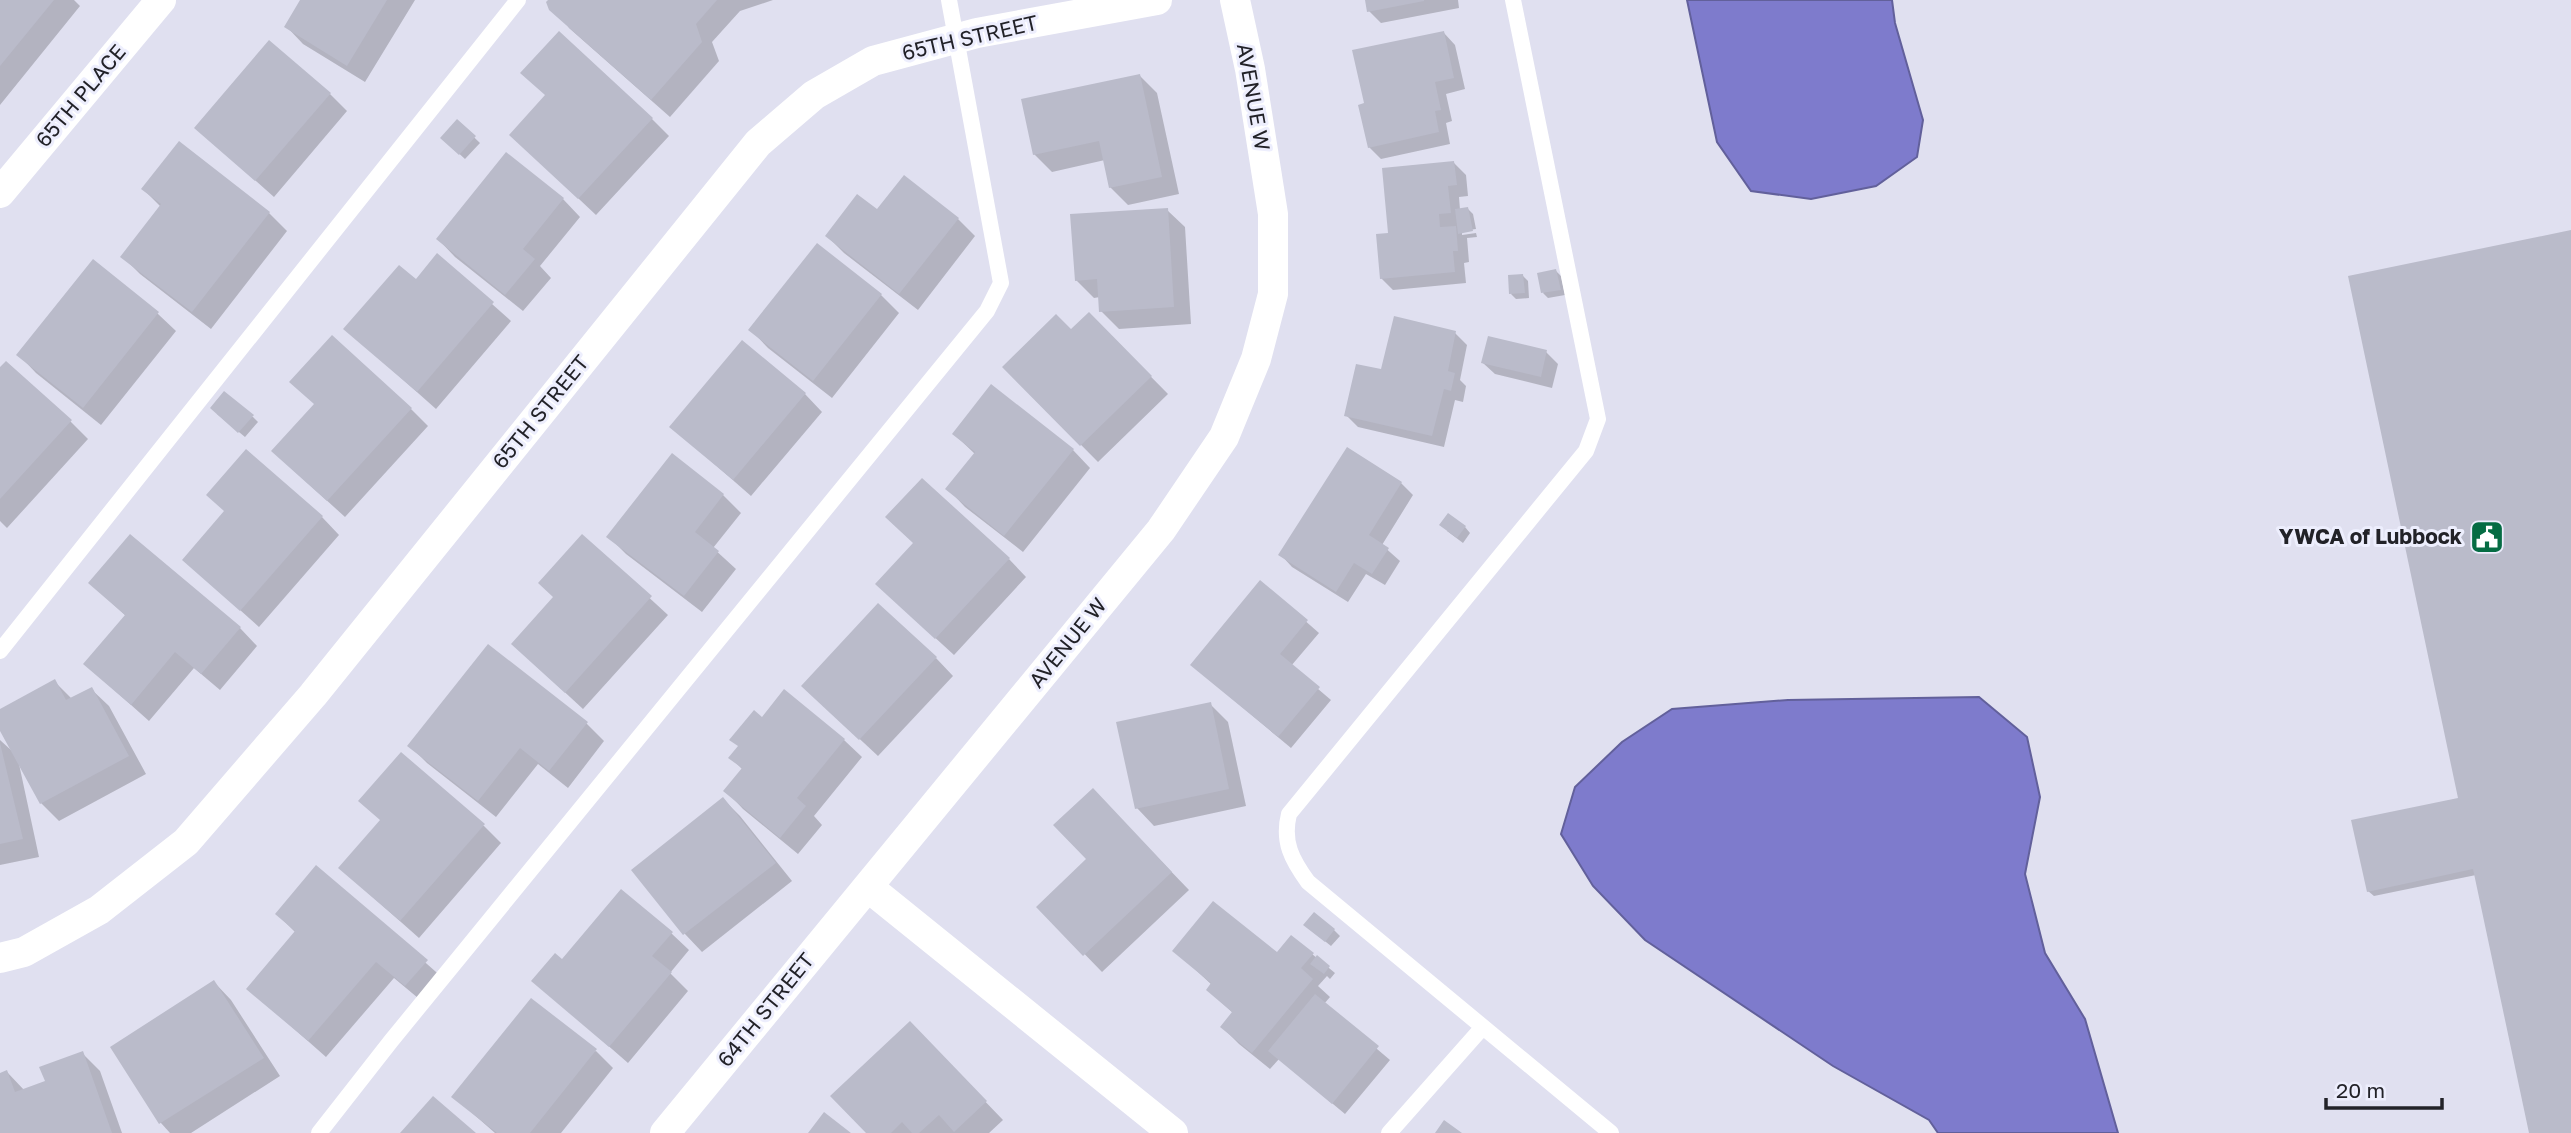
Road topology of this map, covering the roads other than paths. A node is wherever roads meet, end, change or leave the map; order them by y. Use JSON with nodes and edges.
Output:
{"nodes":[{"id":1,"x":161,"y":0,"type":"edge"},
{"id":2,"x":517,"y":0,"type":"edge"},
{"id":3,"x":949,"y":0,"type":"edge"},
{"id":4,"x":1157,"y":0,"type":"edge"},
{"id":5,"x":1235,"y":0,"type":"edge"},
{"id":6,"x":1513,"y":0,"type":"edge"},
{"id":7,"x":957,"y":38,"type":"junction"},
{"id":8,"x":0,"y":192,"type":"edge"},
{"id":9,"x":0,"y":651,"type":"edge"},
{"id":10,"x":867,"y":887,"type":"junction"},
{"id":11,"x":0,"y":957,"type":"edge"},
{"id":12,"x":1482,"y":1028,"type":"junction"},
{"id":13,"x":319,"y":1133,"type":"edge"},
{"id":14,"x":665,"y":1133,"type":"edge"},
{"id":15,"x":1173,"y":1133,"type":"edge"},
{"id":16,"x":1390,"y":1133,"type":"edge"},
{"id":17,"x":1611,"y":1133,"type":"edge"}],
"edges":[{"from":1,"to":8,"type":"street","name":"65TH PLACE"},
{"from":2,"to":9,"type":"lane"},
{"from":3,"to":7,"type":"lane"},
{"from":4,"to":7,"type":"street","name":"65TH STREET"},
{"from":5,"to":10,"type":"street","name":"AVENUE W"},
{"from":6,"to":12,"type":"lane"},
{"from":7,"to":11,"type":"street","name":"65TH STREET"},
{"from":7,"to":13,"type":"lane"},
{"from":10,"to":14,"type":"street","name":"64TH STREET"},
{"from":10,"to":15,"type":"street"},
{"from":12,"to":16,"type":"lane"},
{"from":12,"to":17,"type":"lane"}]}
